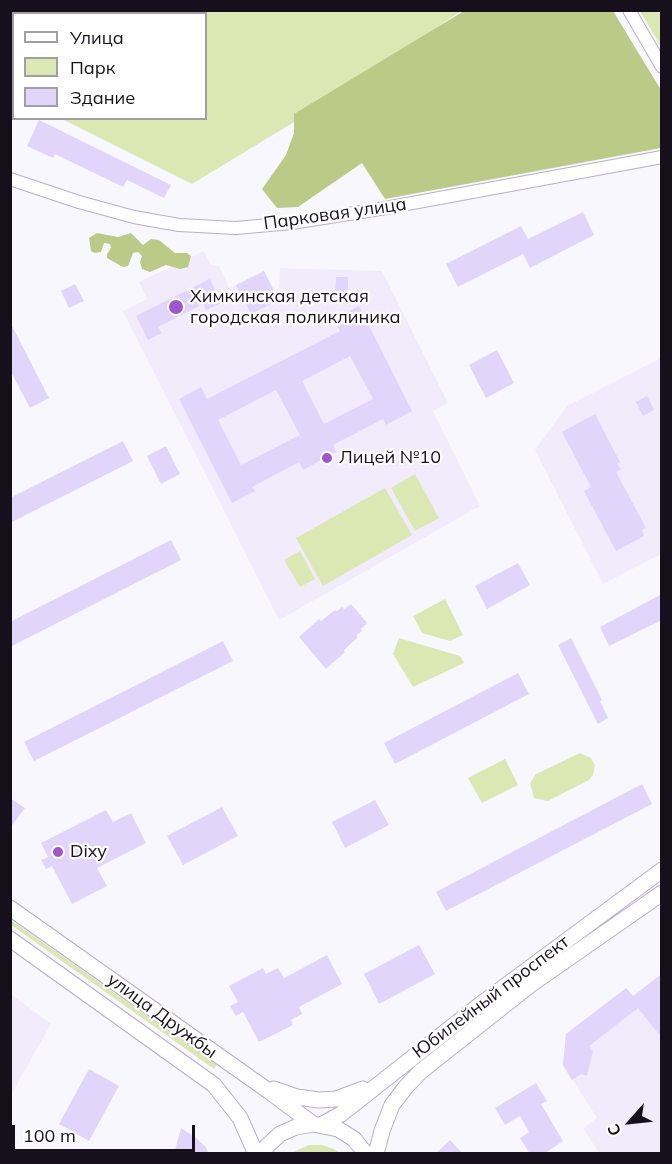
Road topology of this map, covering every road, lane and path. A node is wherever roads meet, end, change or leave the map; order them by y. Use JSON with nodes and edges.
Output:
{"nodes":[{"id":1,"x":629,"y":10,"type":"edge"},
{"id":2,"x":662,"y":67,"type":"edge"},
{"id":3,"x":662,"y":157,"type":"edge"},
{"id":4,"x":10,"y":179,"type":"edge"},
{"id":5,"x":662,"y":870,"type":"edge"},
{"id":6,"x":662,"y":893,"type":"edge"},
{"id":7,"x":10,"y":908,"type":"edge"},
{"id":8,"x":10,"y":939,"type":"edge"},
{"id":9,"x":387,"y":1077,"type":"junction"},
{"id":10,"x":256,"y":1082,"type":"junction"},
{"id":11,"x":317,"y":1124,"type":"junction"},
{"id":12,"x":256,"y":1154,"type":"edge"},
{"id":13,"x":262,"y":1154,"type":"edge"},
{"id":14,"x":366,"y":1154,"type":"edge"},
{"id":15,"x":376,"y":1154,"type":"edge"}],
"edges":[{"from":1,"to":2,"type":"street"},
{"from":3,"to":4,"type":"street","name":"Парковая улица"},
{"from":5,"to":9,"type":"main road","name":"Юбилейный проспект"},
{"from":6,"to":15,"type":"main road","name":"Юбилейный проспект"},
{"from":7,"to":10,"type":"main road","name":"улица Дружбы"},
{"from":8,"to":12,"type":"main road","name":"улица Дружбы"},
{"from":9,"to":10,"type":"main road"},
{"from":9,"to":11,"type":"main road","name":"Юбилейный проспект"},
{"from":10,"to":11,"type":"main road","name":"улица Дружбы"},
{"from":11,"to":13,"type":"main road","name":"Юбилейный проспект"},
{"from":11,"to":14,"type":"main road","name":"улица Дружбы"}]}
